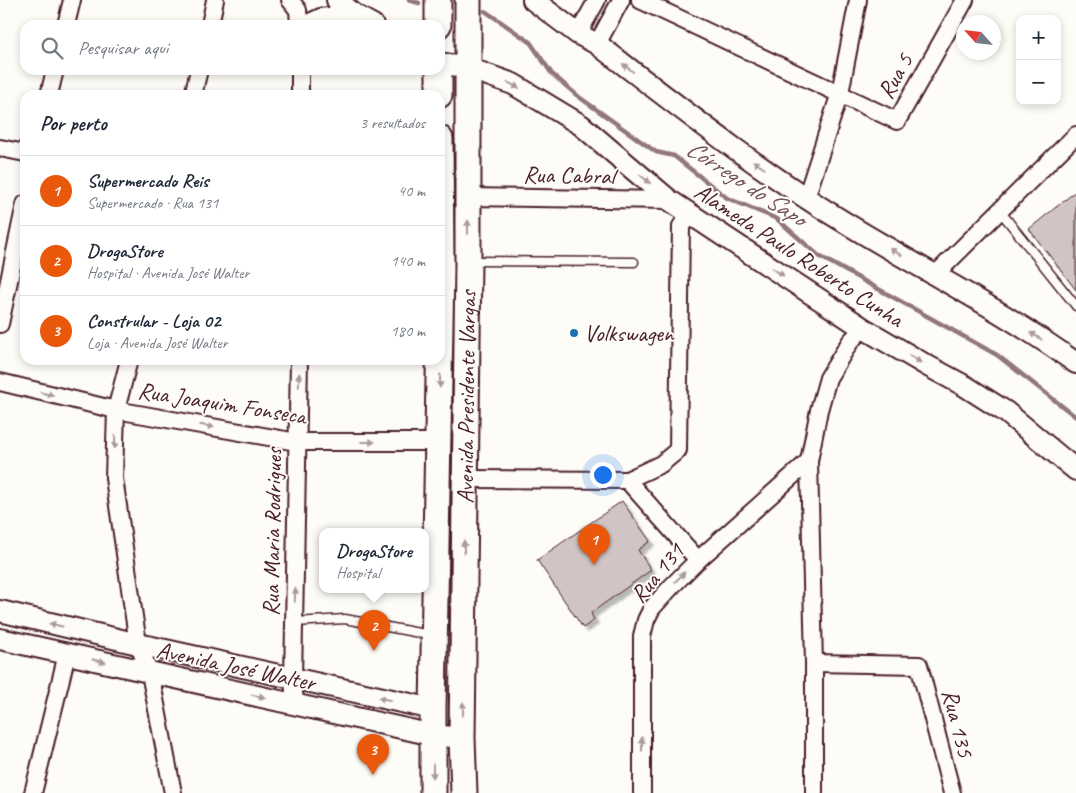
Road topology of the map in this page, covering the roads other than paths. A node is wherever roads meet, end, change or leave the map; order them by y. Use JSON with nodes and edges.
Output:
{"nodes":[{"id":1,"x":72,"y":0,"type":"edge"},
{"id":2,"x":216,"y":0,"type":"edge"},
{"id":3,"x":290,"y":0,"type":"edge"},
{"id":4,"x":337,"y":0,"type":"edge"},
{"id":5,"x":438,"y":0,"type":"edge"},
{"id":6,"x":468,"y":0,"type":"edge"},
{"id":7,"x":533,"y":0,"type":"edge"},
{"id":8,"x":597,"y":0,"type":"edge"},
{"id":9,"x":621,"y":0,"type":"edge"},
{"id":10,"x":640,"y":0,"type":"edge"},
{"id":11,"x":858,"y":0,"type":"edge"},
{"id":12,"x":965,"y":0,"type":"edge"},
{"id":13,"x":355,"y":16,"type":"junction"},
{"id":14,"x":67,"y":20,"type":"edge"},
{"id":15,"x":211,"y":20,"type":"edge"},
{"id":16,"x":299,"y":20,"type":"edge"},
{"id":17,"x":318,"y":20,"type":"edge"},
{"id":18,"x":363,"y":20,"type":"edge"},
{"id":19,"x":438,"y":20,"type":"edge"},
{"id":20,"x":578,"y":34,"type":"junction"},
{"id":21,"x":596,"y":44,"type":"junction"},
{"id":22,"x":445,"y":64,"type":"edge"},
{"id":23,"x":468,"y":68,"type":"junction"},
{"id":24,"x":54,"y":75,"type":"edge"},
{"id":25,"x":198,"y":75,"type":"edge"},
{"id":26,"x":300,"y":75,"type":"edge"},
{"id":27,"x":439,"y":75,"type":"edge"},
{"id":28,"x":50,"y":90,"type":"edge"},
{"id":29,"x":195,"y":90,"type":"edge"},
{"id":30,"x":300,"y":90,"type":"edge"},
{"id":31,"x":439,"y":90,"type":"edge"},
{"id":32,"x":840,"y":93,"type":"junction"},
{"id":33,"x":1076,"y":135,"type":"edge"},
{"id":34,"x":0,"y":148,"type":"edge"},
{"id":35,"x":20,"y":152,"type":"edge"},
{"id":36,"x":468,"y":197,"type":"junction"},
{"id":37,"x":806,"y":198,"type":"junction"},
{"id":38,"x":669,"y":200,"type":"junction"},
{"id":39,"x":1000,"y":211,"type":"junction"},
{"id":40,"x":691,"y":216,"type":"junction"},
{"id":41,"x":20,"y":228,"type":"edge"},
{"id":42,"x":468,"y":262,"type":"junction"},
{"id":43,"x":634,"y":262,"type":"dead end"},
{"id":44,"x":936,"y":275,"type":"junction"},
{"id":45,"x":1076,"y":306,"type":"edge"},
{"id":46,"x":0,"y":324,"type":"edge"},
{"id":47,"x":863,"y":328,"type":"junction"},
{"id":48,"x":1076,"y":363,"type":"edge"},
{"id":49,"x":128,"y":365,"type":"edge"},
{"id":50,"x":299,"y":365,"type":"edge"},
{"id":51,"x":440,"y":365,"type":"edge"},
{"id":52,"x":0,"y":382,"type":"edge"},
{"id":53,"x":116,"y":410,"type":"junction"},
{"id":54,"x":297,"y":442,"type":"junction"},
{"id":55,"x":439,"y":442,"type":"junction"},
{"id":56,"x":809,"y":461,"type":"junction"},
{"id":57,"x":1076,"y":470,"type":"edge"},
{"id":58,"x":465,"y":479,"type":"junction"},
{"id":59,"x":627,"y":480,"type":"junction"},
{"id":60,"x":698,"y":560,"type":"junction"},
{"id":61,"x":0,"y":611,"type":"edge"},
{"id":62,"x":295,"y":622,"type":"junction"},
{"id":63,"x":434,"y":636,"type":"junction"},
{"id":64,"x":0,"y":639,"type":"edge"},
{"id":65,"x":138,"y":644,"type":"junction"},
{"id":66,"x":67,"y":654,"type":"junction"},
{"id":67,"x":814,"y":663,"type":"junction"},
{"id":68,"x":150,"y":673,"type":"junction"},
{"id":69,"x":293,"y":679,"type":"junction"},
{"id":70,"x":295,"y":704,"type":"junction"},
{"id":71,"x":433,"y":710,"type":"junction"},
{"id":72,"x":432,"y":734,"type":"junction"},
{"id":73,"x":462,"y":738,"type":"junction"},
{"id":74,"x":33,"y":793,"type":"edge"},
{"id":75,"x":174,"y":793,"type":"edge"},
{"id":76,"x":433,"y":793,"type":"edge"},
{"id":77,"x":464,"y":793,"type":"edge"},
{"id":78,"x":642,"y":793,"type":"edge"},
{"id":79,"x":814,"y":793,"type":"edge"},
{"id":80,"x":952,"y":793,"type":"edge"}],
"edges":[{"from":1,"to":14,"type":"street"},
{"from":2,"to":15,"type":"street"},
{"from":3,"to":16,"type":"street"},
{"from":4,"to":13,"type":"street"},
{"from":5,"to":19,"type":"main road"},
{"from":6,"to":23,"type":"main road","name":"Avenida Presidente Vargas"},
{"from":7,"to":20,"type":"street"},
{"from":8,"to":20,"type":"street"},
{"from":9,"to":21,"type":"street"},
{"from":10,"to":32,"type":"street"},
{"from":11,"to":32,"type":"street"},
{"from":12,"to":32,"type":"street","name":"Rua 5"},
{"from":13,"to":17,"type":"street"},
{"from":13,"to":18,"type":"street"},
{"from":20,"to":21,"type":"street"},
{"from":37,"to":21,"type":"street","one_way":true},
{"from":22,"to":23,"type":"street","name":"Alameda Paulo Roberto Cunha"},
{"from":23,"to":36,"type":"main road","name":"Avenida Presidente Vargas"},
{"from":23,"to":38,"type":"street","name":"Alameda Paulo Roberto Cunha","one_way":true},
{"from":24,"to":28,"type":"street"},
{"from":25,"to":29,"type":"street"},
{"from":26,"to":30,"type":"street"},
{"from":27,"to":31,"type":"main road"},
{"from":32,"to":37,"type":"street"},
{"from":33,"to":39,"type":"street"},
{"from":34,"to":35,"type":"street"},
{"from":36,"to":38,"type":"street","name":"Rua Cabral"},
{"from":42,"to":36,"type":"main road","name":"Avenida Presidente Vargas","one_way":true},
{"from":44,"to":37,"type":"street","one_way":true},
{"from":38,"to":40,"type":"street","name":"Alameda Paulo Roberto Cunha"},
{"from":39,"to":44,"type":"street"},
{"from":39,"to":45,"type":"lane"},
{"from":40,"to":47,"type":"street","name":"Alameda Paulo Roberto Cunha","one_way":true},
{"from":40,"to":59,"type":"street"},
{"from":41,"to":46,"type":"street"},
{"from":42,"to":43,"type":"lane"},
{"from":42,"to":58,"type":"main road","name":"Avenida Presidente Vargas"},
{"from":48,"to":44,"type":"street","one_way":true},
{"from":47,"to":56,"type":"street"},
{"from":47,"to":57,"type":"street","name":"Alameda Paulo Roberto Cunha","one_way":true},
{"from":49,"to":53,"type":"street"},
{"from":54,"to":50,"type":"street","name":"Rua Maria Rodrigues","one_way":true},
{"from":51,"to":55,"type":"main road","name":"Avenida Presidente Vargas","one_way":true},
{"from":52,"to":53,"type":"street","name":"Rua Joaquim Fonseca","one_way":true},
{"from":53,"to":54,"type":"street","name":"Rua Joaquim Fonseca","one_way":true},
{"from":53,"to":65,"type":"street","one_way":true},
{"from":54,"to":55,"type":"street","name":"Rua Joaquim Fonseca","one_way":true},
{"from":62,"to":54,"type":"street","name":"Rua Maria Rodrigues","one_way":true},
{"from":55,"to":63,"type":"main road","name":"Avenida Presidente Vargas"},
{"from":56,"to":60,"type":"street","name":"Rua 131"},
{"from":56,"to":67,"type":"street"},
{"from":58,"to":59,"type":"street"},
{"from":73,"to":58,"type":"main road","name":"Avenida Presidente Vargas","one_way":true},
{"from":59,"to":60,"type":"street"},
{"from":78,"to":60,"type":"street","name":"Rua 131","one_way":true},
{"from":65,"to":61,"type":"street","name":"Avenida José Walter","one_way":true},
{"from":62,"to":63,"type":"lane"},
{"from":62,"to":69,"type":"street","name":"Rua Maria Rodrigues"},
{"from":63,"to":71,"type":"main road","name":"Avenida Presidente Vargas"},
{"from":64,"to":66,"type":"street","name":"Avenida José Walter"},
{"from":65,"to":68,"type":"street"},
{"from":65,"to":69,"type":"street","name":"Avenida José Walter"},
{"from":66,"to":68,"type":"street","name":"Avenida José Walter","one_way":true},
{"from":66,"to":74,"type":"street"},
{"from":67,"to":79,"type":"street"},
{"from":67,"to":80,"type":"street","name":"Rua 135"},
{"from":68,"to":70,"type":"street","name":"Avenida José Walter","one_way":true},
{"from":68,"to":75,"type":"street"},
{"from":69,"to":70,"type":"street","name":"Rua Maria Rodrigues"},
{"from":71,"to":69,"type":"street","name":"Avenida José Walter","one_way":true},
{"from":70,"to":72,"type":"street","name":"Avenida José Walter"},
{"from":71,"to":72,"type":"main road","name":"Avenida Presidente Vargas"},
{"from":72,"to":73,"type":"street","name":"Avenida José Walter"},
{"from":72,"to":76,"type":"main road","name":"Avenida Presidente Vargas","one_way":true},
{"from":73,"to":77,"type":"main road","name":"Avenida Presidente Vargas"}]}
